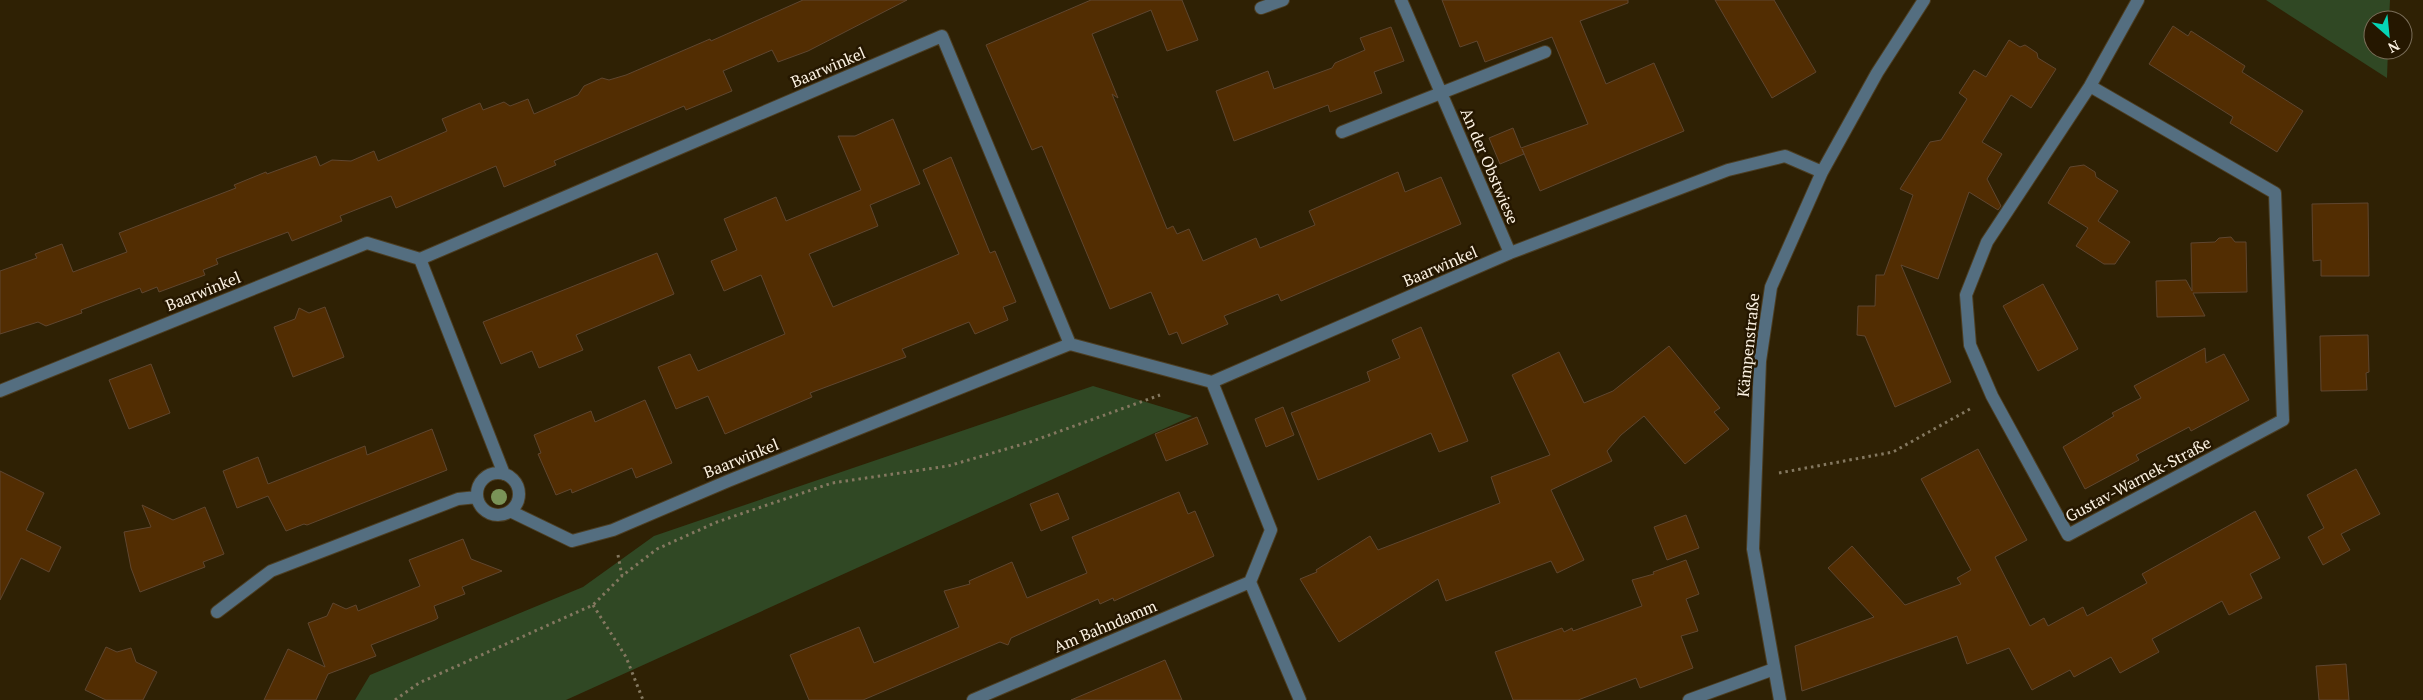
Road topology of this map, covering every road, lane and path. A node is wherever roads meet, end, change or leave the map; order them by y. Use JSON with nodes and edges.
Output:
{"nodes":[{"id":1,"x":1283,"y":0,"type":"edge"},
{"id":2,"x":1401,"y":0,"type":"edge"},
{"id":3,"x":1924,"y":0,"type":"edge"},
{"id":4,"x":2138,"y":0,"type":"edge"},
{"id":5,"x":1261,"y":8,"type":"dead end"},
{"id":6,"x":1545,"y":52,"type":"dead end"},
{"id":7,"x":2090,"y":86,"type":"junction"},
{"id":8,"x":1440,"y":92,"type":"junction"},
{"id":9,"x":1342,"y":132,"type":"dead end"},
{"id":10,"x":1822,"y":172,"type":"junction"},
{"id":11,"x":1510,"y":254,"type":"junction"},
{"id":12,"x":420,"y":259,"type":"junction"},
{"id":13,"x":1070,"y":344,"type":"junction"},
{"id":14,"x":1212,"y":382,"type":"junction"},
{"id":15,"x":0,"y":391,"type":"edge"},
{"id":16,"x":1166,"y":393,"type":"dead end"},
{"id":17,"x":1992,"y":396,"type":"junction"},
{"id":18,"x":504,"y":474,"type":"junction"},
{"id":19,"x":1754,"y":478,"type":"junction"},
{"id":20,"x":477,"y":497,"type":"junction"},
{"id":21,"x":510,"y":511,"type":"junction"},
{"id":22,"x":613,"y":530,"type":"junction"},
{"id":23,"x":622,"y":576,"type":"junction"},
{"id":24,"x":1250,"y":582,"type":"junction"},
{"id":25,"x":593,"y":605,"type":"junction"},
{"id":26,"x":217,"y":612,"type":"dead end"},
{"id":27,"x":1774,"y":669,"type":"junction"},
{"id":28,"x":395,"y":700,"type":"edge"},
{"id":29,"x":643,"y":700,"type":"edge"},
{"id":30,"x":973,"y":700,"type":"edge"},
{"id":31,"x":1300,"y":700,"type":"edge"},
{"id":32,"x":1689,"y":700,"type":"edge"},
{"id":33,"x":1780,"y":700,"type":"edge"}],
"edges":[{"from":1,"to":5,"type":"street"},
{"from":2,"to":8,"type":"street","name":"An der Obstwiese"},
{"from":3,"to":10,"type":"street","name":"Kämpenstraße"},
{"from":4,"to":7,"type":"street","name":"Gustav-Warnek-Straße"},
{"from":6,"to":8,"type":"street"},
{"from":7,"to":17,"type":"street","name":"Gustav-Warnek-Straße"},
{"from":7,"to":17,"type":"street","name":"Gustav-Warnek-Straße"},
{"from":8,"to":9,"type":"street"},
{"from":8,"to":11,"type":"street","name":"An der Obstwiese"},
{"from":10,"to":11,"type":"street","name":"Baarwinkel"},
{"from":10,"to":19,"type":"street","name":"Kämpenstraße"},
{"from":11,"to":14,"type":"street","name":"Baarwinkel"},
{"from":12,"to":13,"type":"street","name":"Baarwinkel"},
{"from":12,"to":15,"type":"street","name":"Baarwinkel"},
{"from":12,"to":18,"type":"street"},
{"from":13,"to":14,"type":"street"},
{"from":13,"to":22,"type":"street","name":"Baarwinkel"},
{"from":14,"to":24,"type":"street"},
{"from":16,"to":23,"type":"path"},
{"from":17,"to":19,"type":"path"},
{"from":18,"to":20,"type":"street"},
{"from":18,"to":21,"type":"street"},
{"from":19,"to":27,"type":"street","name":"Kämpenstraße"},
{"from":20,"to":21,"type":"street","name":"Baarwinkel"},
{"from":20,"to":26,"type":"street"},
{"from":21,"to":22,"type":"street","name":"Baarwinkel"},
{"from":22,"to":23,"type":"path"},
{"from":23,"to":25,"type":"path"},
{"from":24,"to":30,"type":"street","name":"Am Bahndamm"},
{"from":24,"to":31,"type":"street"},
{"from":25,"to":28,"type":"path"},
{"from":25,"to":29,"type":"path"},
{"from":27,"to":32,"type":"street"},
{"from":27,"to":33,"type":"street","name":"Kämpenstraße"}]}
